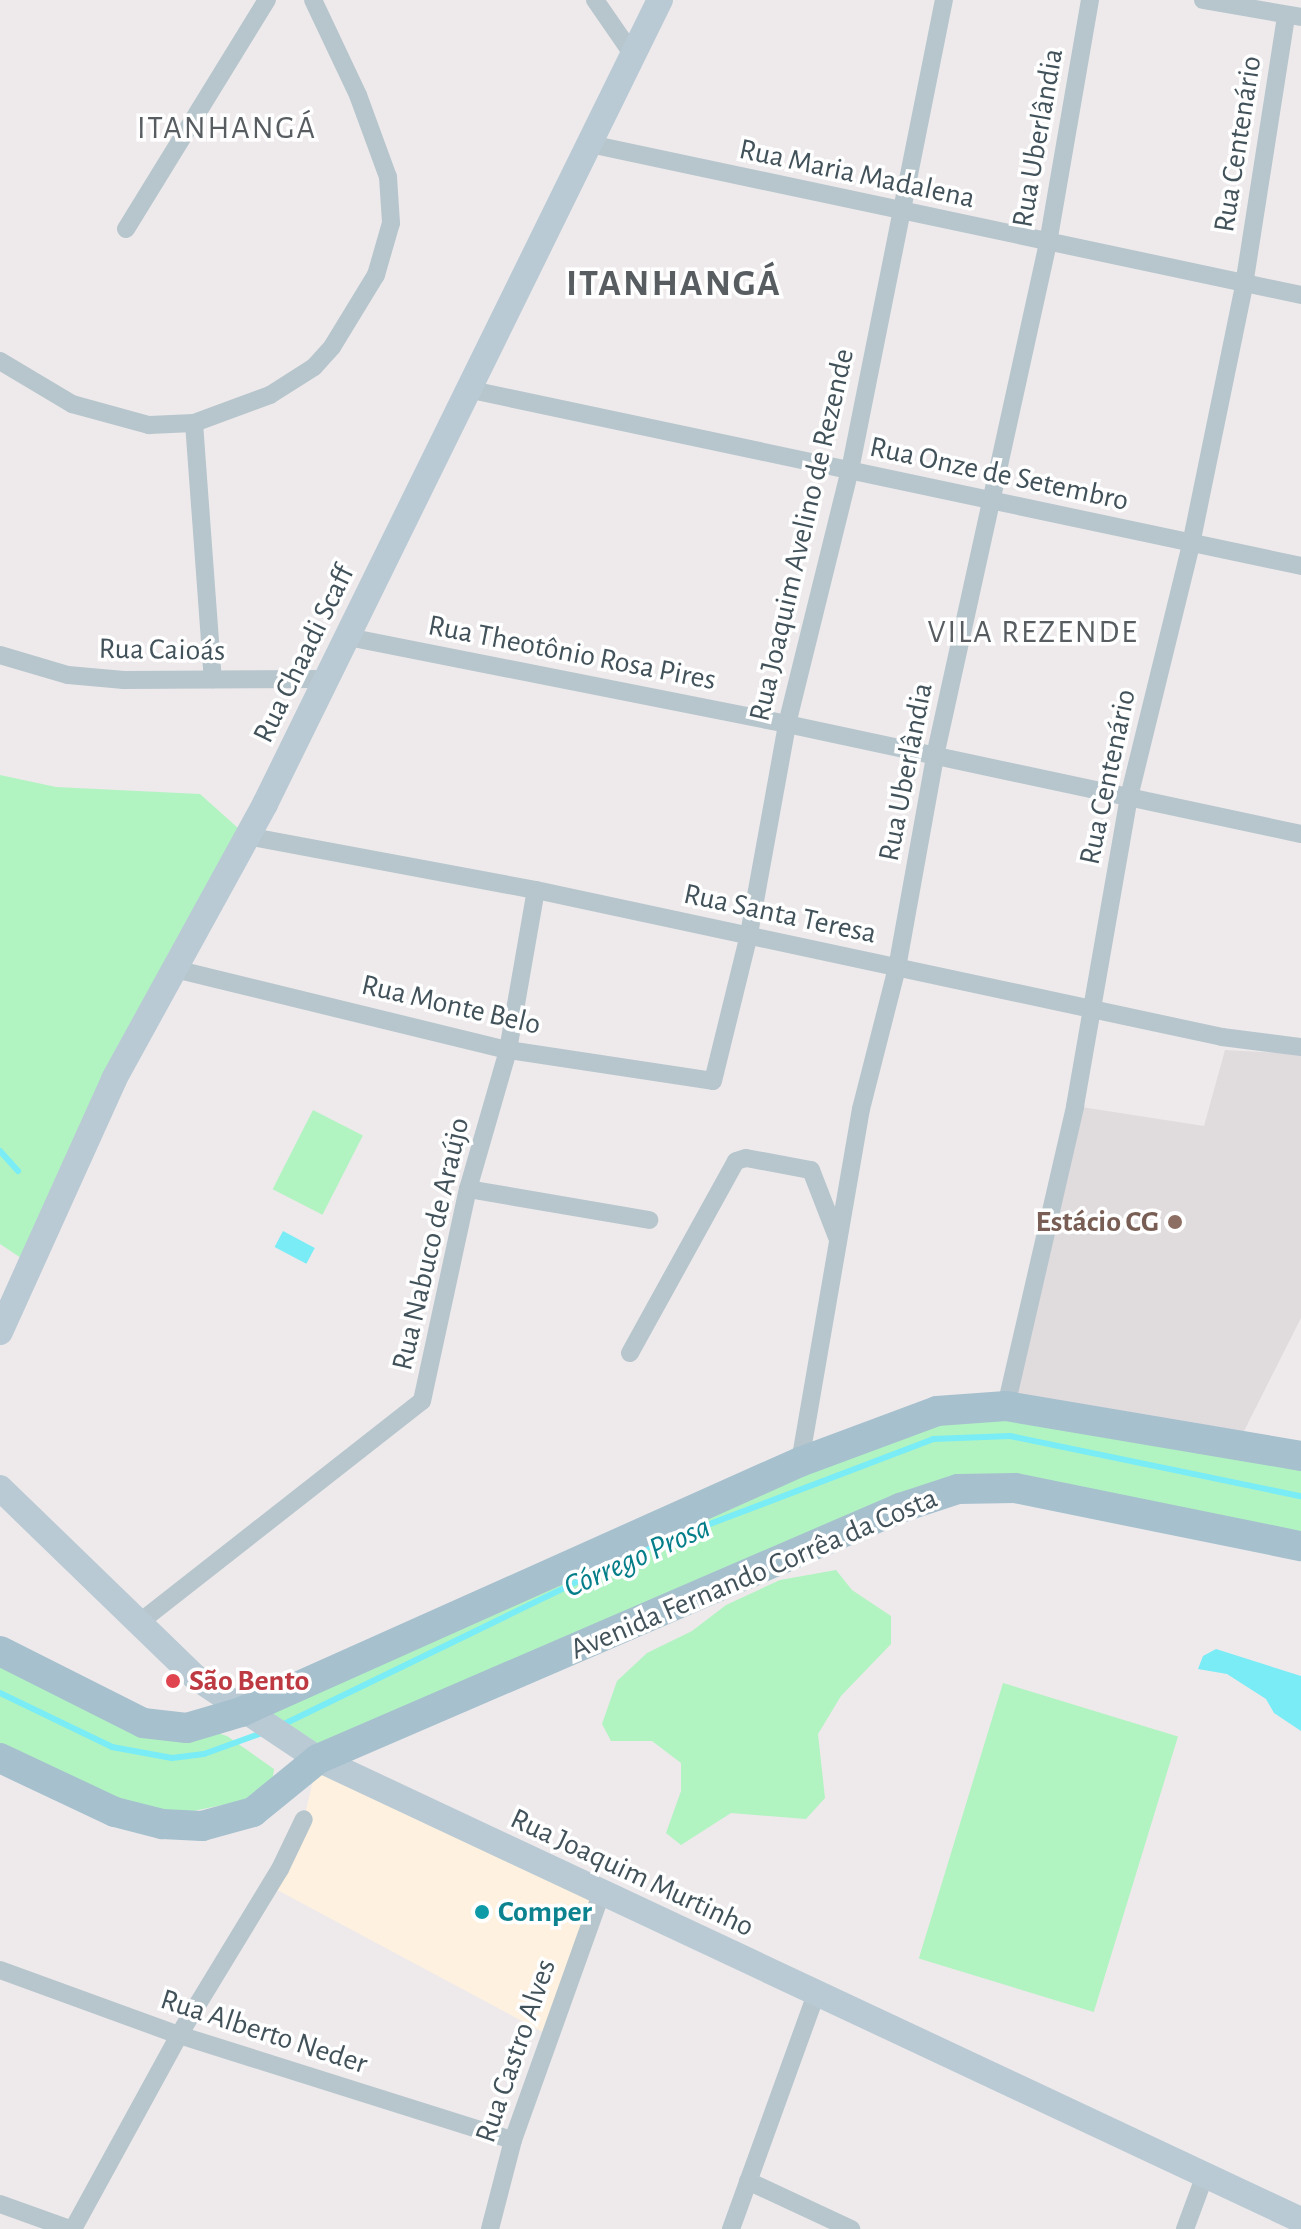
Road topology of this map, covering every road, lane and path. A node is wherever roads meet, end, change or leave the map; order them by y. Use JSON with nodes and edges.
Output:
{"nodes":[{"id":1,"x":267,"y":0,"type":"edge"},
{"id":2,"x":313,"y":0,"type":"edge"},
{"id":3,"x":595,"y":0,"type":"edge"},
{"id":4,"x":660,"y":0,"type":"edge"},
{"id":5,"x":944,"y":0,"type":"edge"},
{"id":6,"x":1090,"y":0,"type":"edge"},
{"id":7,"x":1203,"y":0,"type":"edge"},
{"id":8,"x":1294,"y":17,"type":"edge"},
{"id":9,"x":631,"y":52,"type":"junction"},
{"id":10,"x":590,"y":144,"type":"junction"},
{"id":11,"x":900,"y":212,"type":"junction"},
{"id":12,"x":126,"y":229,"type":"dead end"},
{"id":13,"x":1048,"y":243,"type":"junction"},
{"id":14,"x":1244,"y":285,"type":"junction"},
{"id":15,"x":1301,"y":295,"type":"edge"},
{"id":16,"x":0,"y":361,"type":"edge"},
{"id":17,"x":467,"y":389,"type":"junction"},
{"id":18,"x":194,"y":423,"type":"junction"},
{"id":19,"x":850,"y":470,"type":"junction"},
{"id":20,"x":994,"y":501,"type":"junction"},
{"id":21,"x":1191,"y":544,"type":"junction"},
{"id":22,"x":1301,"y":566,"type":"edge"},
{"id":23,"x":348,"y":637,"type":"junction"},
{"id":24,"x":0,"y":655,"type":"edge"},
{"id":25,"x":213,"y":679,"type":"junction"},
{"id":26,"x":326,"y":679,"type":"junction"},
{"id":27,"x":787,"y":724,"type":"junction"},
{"id":28,"x":935,"y":756,"type":"junction"},
{"id":29,"x":1129,"y":797,"type":"junction"},
{"id":30,"x":1301,"y":834,"type":"edge"},
{"id":31,"x":247,"y":836,"type":"junction"},
{"id":32,"x":536,"y":890,"type":"junction"},
{"id":33,"x":749,"y":934,"type":"junction"},
{"id":34,"x":897,"y":968,"type":"junction"},
{"id":35,"x":179,"y":970,"type":"junction"},
{"id":36,"x":1092,"y":1009,"type":"junction"},
{"id":37,"x":1301,"y":1047,"type":"edge"},
{"id":38,"x":508,"y":1050,"type":"junction"},
{"id":39,"x":713,"y":1081,"type":"joint"},
{"id":40,"x":468,"y":1189,"type":"junction"},
{"id":41,"x":649,"y":1220,"type":"dead end"},
{"id":42,"x":838,"y":1239,"type":"junction"},
{"id":43,"x":0,"y":1332,"type":"edge"},
{"id":44,"x":630,"y":1353,"type":"dead end"},
{"id":45,"x":1006,"y":1406,"type":"junction"},
{"id":46,"x":1301,"y":1456,"type":"edge"},
{"id":47,"x":800,"y":1462,"type":"junction"},
{"id":48,"x":0,"y":1488,"type":"edge"},
{"id":49,"x":1301,"y":1546,"type":"edge"},
{"id":50,"x":140,"y":1622,"type":"junction"},
{"id":51,"x":0,"y":1651,"type":"edge"},
{"id":52,"x":251,"y":1717,"type":"junction"},
{"id":53,"x":314,"y":1756,"type":"junction"},
{"id":54,"x":0,"y":1758,"type":"edge"},
{"id":55,"x":304,"y":1819,"type":"dead end"},
{"id":56,"x":601,"y":1894,"type":"junction"},
{"id":57,"x":0,"y":1970,"type":"edge"},
{"id":58,"x":816,"y":1994,"type":"junction"},
{"id":59,"x":179,"y":2035,"type":"junction"},
{"id":60,"x":513,"y":2140,"type":"junction"},
{"id":61,"x":1205,"y":2175,"type":"junction"},
{"id":62,"x":748,"y":2181,"type":"junction"},
{"id":63,"x":0,"y":2204,"type":"edge"},
{"id":64,"x":1301,"y":2220,"type":"edge"},
{"id":65,"x":72,"y":2229,"type":"edge"},
{"id":66,"x":490,"y":2229,"type":"edge"},
{"id":67,"x":731,"y":2229,"type":"edge"},
{"id":68,"x":851,"y":2229,"type":"edge"},
{"id":69,"x":1185,"y":2229,"type":"edge"}],
"edges":[{"from":1,"to":12,"type":"street"},
{"from":2,"to":18,"type":"street"},
{"from":3,"to":9,"type":"street"},
{"from":4,"to":9,"type":"street","name":"Rua Chaadi Scaff"},
{"from":5,"to":11,"type":"street","name":"Rua Joaquim Avelino de Rezende"},
{"from":6,"to":13,"type":"street","name":"Rua Uberlândia"},
{"from":7,"to":8,"type":"street"},
{"from":8,"to":14,"type":"street","name":"Rua Centenário"},
{"from":9,"to":10,"type":"street","name":"Rua Chaadi Scaff"},
{"from":10,"to":11,"type":"street","name":"Rua Maria Madalena"},
{"from":10,"to":17,"type":"street","name":"Rua Chaadi Scaff"},
{"from":11,"to":13,"type":"street","name":"Rua Maria Madalena"},
{"from":11,"to":19,"type":"street","name":"Rua Joaquim Avelino de Rezende"},
{"from":13,"to":14,"type":"street","name":"Rua Maria Madalena"},
{"from":13,"to":20,"type":"street","name":"Rua Uberlândia"},
{"from":14,"to":15,"type":"street","name":"Rua Maria Madalena"},
{"from":14,"to":21,"type":"street","name":"Rua Centenário"},
{"from":16,"to":18,"type":"street"},
{"from":17,"to":19,"type":"street","name":"Rua Onze de Setembro"},
{"from":17,"to":23,"type":"street","name":"Rua Chaadi Scaff"},
{"from":18,"to":25,"type":"street"},
{"from":19,"to":20,"type":"street","name":"Rua Onze de Setembro"},
{"from":19,"to":27,"type":"street","name":"Rua Joaquim Avelino de Rezende"},
{"from":20,"to":21,"type":"street","name":"Rua Onze de Setembro"},
{"from":20,"to":28,"type":"street","name":"Rua Uberlândia"},
{"from":21,"to":22,"type":"street","name":"Rua Onze de Setembro"},
{"from":21,"to":29,"type":"street","name":"Rua Centenário"},
{"from":23,"to":26,"type":"street","name":"Rua Chaadi Scaff"},
{"from":23,"to":27,"type":"street","name":"Rua Theotônio Rosa Pires"},
{"from":24,"to":25,"type":"street","name":"Rua Caioás"},
{"from":25,"to":26,"type":"street","name":"Rua Caioás"},
{"from":26,"to":31,"type":"street","name":"Rua Chaadi Scaff"},
{"from":27,"to":28,"type":"street","name":"Rua Theotônio Rosa Pires"},
{"from":27,"to":33,"type":"street","name":"Rua Joaquim Avelino de Rezende"},
{"from":28,"to":29,"type":"street","name":"Rua Theotônio Rosa Pires"},
{"from":28,"to":34,"type":"street","name":"Rua Uberlândia"},
{"from":29,"to":30,"type":"street","name":"Rua Theotônio Rosa Pires"},
{"from":29,"to":36,"type":"street","name":"Rua Centenário"},
{"from":31,"to":32,"type":"street","name":"Rua Santa Teresa"},
{"from":31,"to":35,"type":"street","name":"Rua Chaadi Scaff"},
{"from":32,"to":33,"type":"street","name":"Rua Santa Teresa"},
{"from":32,"to":38,"type":"street","name":"Rua Nabuco de Araújo"},
{"from":33,"to":34,"type":"street","name":"Rua Santa Teresa"},
{"from":33,"to":39,"type":"street","name":"Rua Joaquim Avelino de Rezende"},
{"from":34,"to":36,"type":"street","name":"Rua Santa Teresa"},
{"from":34,"to":42,"type":"street","name":"Rua Uberlândia"},
{"from":35,"to":38,"type":"street","name":"Rua Monte Belo"},
{"from":35,"to":43,"type":"street","name":"Rua Chaadi Scaff"},
{"from":36,"to":37,"type":"street","name":"Rua Santa Teresa"},
{"from":36,"to":45,"type":"street","name":"Rua Centenário"},
{"from":38,"to":39,"type":"street","name":"Rua Monte Belo"},
{"from":38,"to":40,"type":"street","name":"Rua Nabuco de Araújo"},
{"from":40,"to":41,"type":"street"},
{"from":40,"to":50,"type":"street","name":"Rua Nabuco de Araújo"},
{"from":42,"to":44,"type":"street"},
{"from":42,"to":47,"type":"street","name":"Rua Uberlândia"},
{"from":45,"to":46,"type":"main road"},
{"from":45,"to":47,"type":"main road"},
{"from":47,"to":52,"type":"main road"},
{"from":48,"to":50,"type":"street","name":"Rua Joaquim Murtinho"},
{"from":49,"to":53,"type":"main road","name":"Avenida Fernando Corrêa da Costa"},
{"from":50,"to":52,"type":"street","name":"Rua Joaquim Murtinho"},
{"from":51,"to":52,"type":"main road"},
{"from":52,"to":53,"type":"street","name":"Rua Joaquim Murtinho"},
{"from":53,"to":54,"type":"main road","name":"Avenida Fernando Corrêa da Costa"},
{"from":53,"to":56,"type":"street","name":"Rua Joaquim Murtinho"},
{"from":55,"to":59,"type":"street"},
{"from":56,"to":58,"type":"street","name":"Rua Joaquim Murtinho"},
{"from":56,"to":60,"type":"street","name":"Rua Castro Alves"},
{"from":57,"to":59,"type":"street","name":"Rua Alberto Neder"},
{"from":58,"to":61,"type":"street","name":"Rua Joaquim Murtinho"},
{"from":58,"to":62,"type":"street"},
{"from":59,"to":60,"type":"street","name":"Rua Alberto Neder"},
{"from":59,"to":65,"type":"street"},
{"from":60,"to":66,"type":"street","name":"Rua Castro Alves"},
{"from":61,"to":64,"type":"street","name":"Rua Joaquim Murtinho"},
{"from":61,"to":69,"type":"street"},
{"from":62,"to":67,"type":"street"},
{"from":62,"to":68,"type":"street"},
{"from":63,"to":65,"type":"street"}]}
